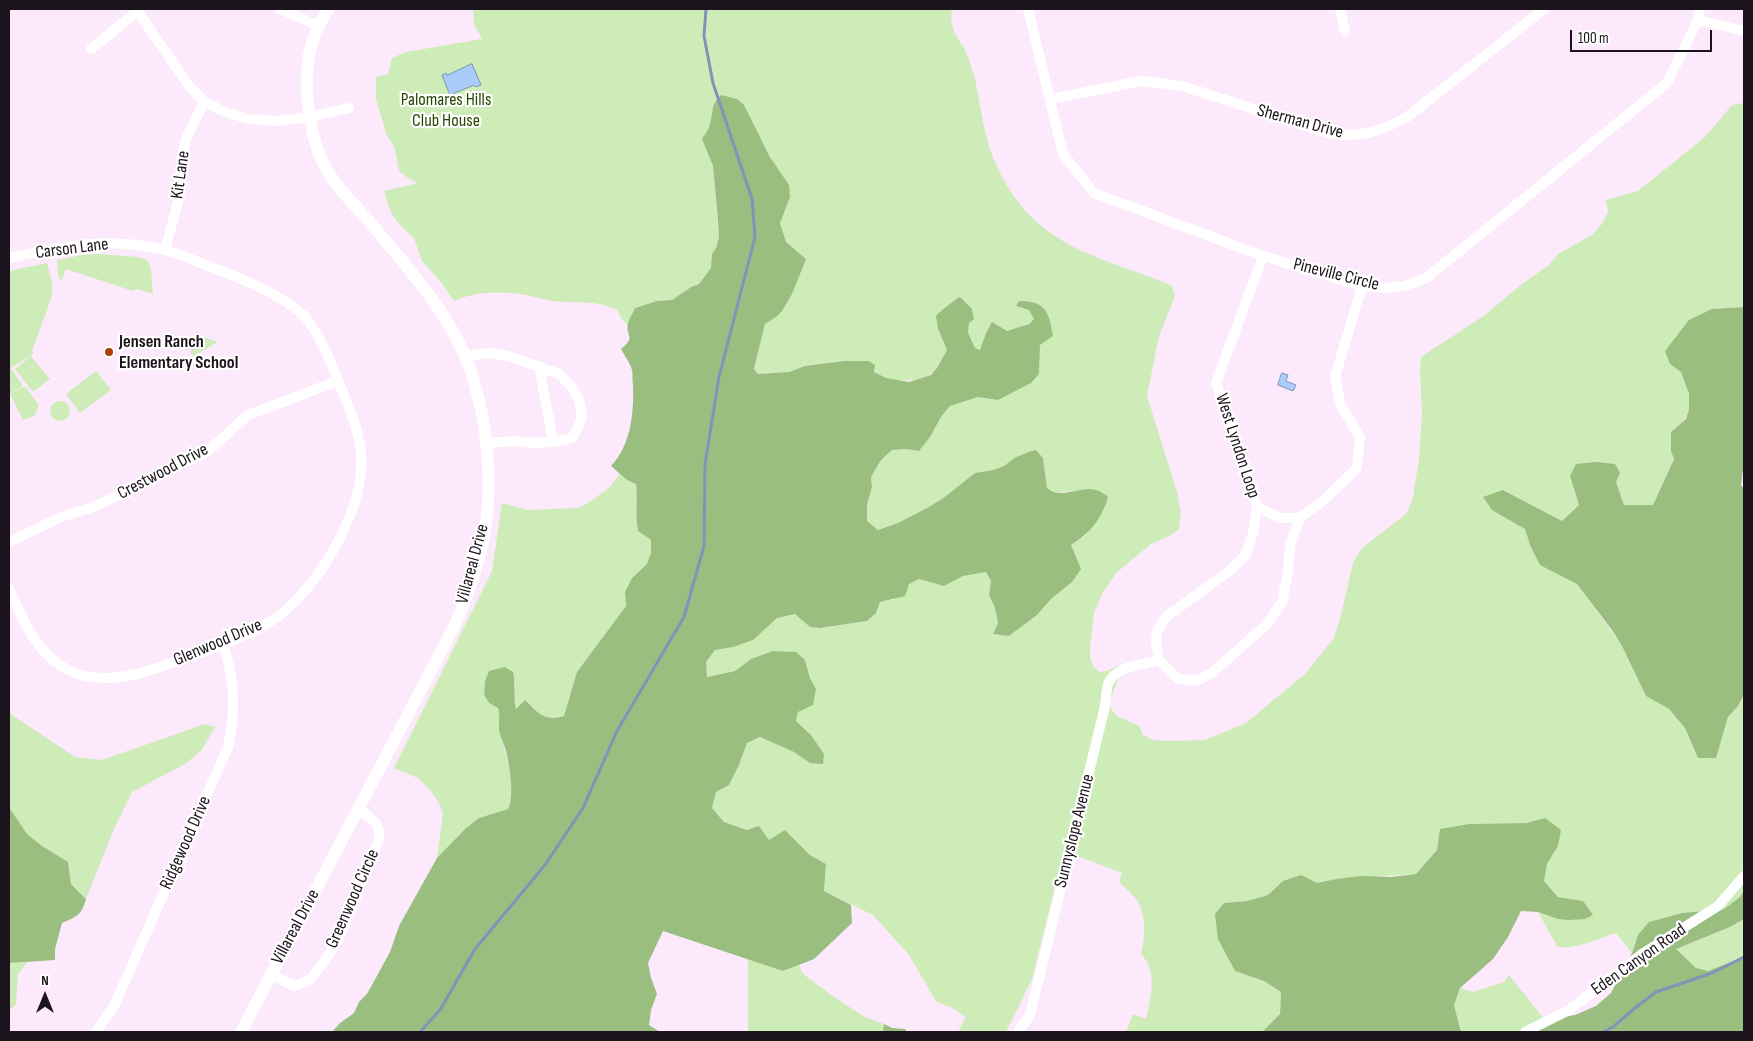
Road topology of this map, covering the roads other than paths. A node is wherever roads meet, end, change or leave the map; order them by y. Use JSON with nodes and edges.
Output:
{"nodes":[{"id":1,"x":280,"y":9,"type":"edge"},
{"id":2,"x":328,"y":9,"type":"edge"},
{"id":3,"x":1028,"y":9,"type":"edge"},
{"id":4,"x":1340,"y":9,"type":"edge"},
{"id":5,"x":1544,"y":9,"type":"edge"},
{"id":6,"x":1700,"y":9,"type":"edge"},
{"id":7,"x":137,"y":10,"type":"edge"},
{"id":8,"x":1698,"y":20,"type":"junction"},
{"id":9,"x":318,"y":26,"type":"junction"},
{"id":10,"x":1345,"y":31,"type":"dead end"},
{"id":11,"x":1744,"y":31,"type":"edge"},
{"id":12,"x":91,"y":50,"type":"dead end"},
{"id":13,"x":1050,"y":99,"type":"junction"},
{"id":14,"x":204,"y":102,"type":"junction"},
{"id":15,"x":349,"y":108,"type":"dead end"},
{"id":16,"x":310,"y":117,"type":"junction"},
{"id":17,"x":165,"y":250,"type":"junction"},
{"id":18,"x":1262,"y":256,"type":"junction"},
{"id":19,"x":9,"y":258,"type":"edge"},
{"id":20,"x":1362,"y":286,"type":"junction"},
{"id":21,"x":464,"y":356,"type":"junction"},
{"id":22,"x":540,"y":366,"type":"junction"},
{"id":23,"x":338,"y":381,"type":"junction"},
{"id":24,"x":553,"y":442,"type":"junction"},
{"id":25,"x":486,"y":443,"type":"junction"},
{"id":26,"x":1257,"y":507,"type":"junction"},
{"id":27,"x":1300,"y":518,"type":"junction"},
{"id":28,"x":9,"y":542,"type":"edge"},
{"id":29,"x":9,"y":589,"type":"edge"},
{"id":30,"x":223,"y":645,"type":"junction"},
{"id":31,"x":1159,"y":660,"type":"junction"},
{"id":32,"x":359,"y":809,"type":"junction"},
{"id":33,"x":1744,"y":876,"type":"edge"},
{"id":34,"x":271,"y":975,"type":"junction"},
{"id":35,"x":96,"y":1032,"type":"edge"},
{"id":36,"x":241,"y":1032,"type":"edge"},
{"id":37,"x":1018,"y":1032,"type":"edge"},
{"id":38,"x":1525,"y":1032,"type":"edge"}],
"edges":[{"from":1,"to":9,"type":"street"},
{"from":2,"to":9,"type":"street","name":"Villareal Drive"},
{"from":3,"to":13,"type":"street","name":"Pineville Circle"},
{"from":4,"to":10,"type":"street"},
{"from":5,"to":13,"type":"street","name":"Sherman Drive"},
{"from":6,"to":8,"type":"street","name":"Pineville Circle"},
{"from":7,"to":12,"type":"street"},
{"from":7,"to":14,"type":"street"},
{"from":8,"to":11,"type":"street"},
{"from":8,"to":20,"type":"street","name":"Pineville Circle"},
{"from":9,"to":16,"type":"street","name":"Villareal Drive"},
{"from":13,"to":18,"type":"street","name":"Pineville Circle"},
{"from":14,"to":16,"type":"street"},
{"from":14,"to":17,"type":"street","name":"Kit Lane"},
{"from":15,"to":16,"type":"street"},
{"from":16,"to":21,"type":"street","name":"Villareal Drive"},
{"from":17,"to":19,"type":"street","name":"Carson Lane"},
{"from":17,"to":23,"type":"street","name":"Glenwood Drive"},
{"from":18,"to":20,"type":"street","name":"Pineville Circle"},
{"from":18,"to":26,"type":"street","name":"West Lyndon Loop"},
{"from":20,"to":27,"type":"street"},
{"from":21,"to":22,"type":"street"},
{"from":21,"to":25,"type":"street","name":"Villareal Drive"},
{"from":22,"to":24,"type":"street"},
{"from":22,"to":24,"type":"street"},
{"from":23,"to":28,"type":"street","name":"Crestwood Drive"},
{"from":23,"to":30,"type":"street","name":"Glenwood Drive"},
{"from":24,"to":25,"type":"street"},
{"from":25,"to":32,"type":"street","name":"Villareal Drive"},
{"from":26,"to":27,"type":"street"},
{"from":26,"to":31,"type":"street","name":"West Lyndon Loop"},
{"from":27,"to":31,"type":"street"},
{"from":29,"to":30,"type":"street","name":"Glenwood Drive"},
{"from":30,"to":35,"type":"street","name":"Ridgewood Drive"},
{"from":31,"to":37,"type":"street","name":"Sunnyslope Avenue"},
{"from":32,"to":34,"type":"street","name":"Villareal Drive"},
{"from":32,"to":34,"type":"street","name":"Greenwood Circle"},
{"from":33,"to":38,"type":"street","name":"Eden Canyon Road"},
{"from":34,"to":36,"type":"street","name":"Villareal Drive"}]}
